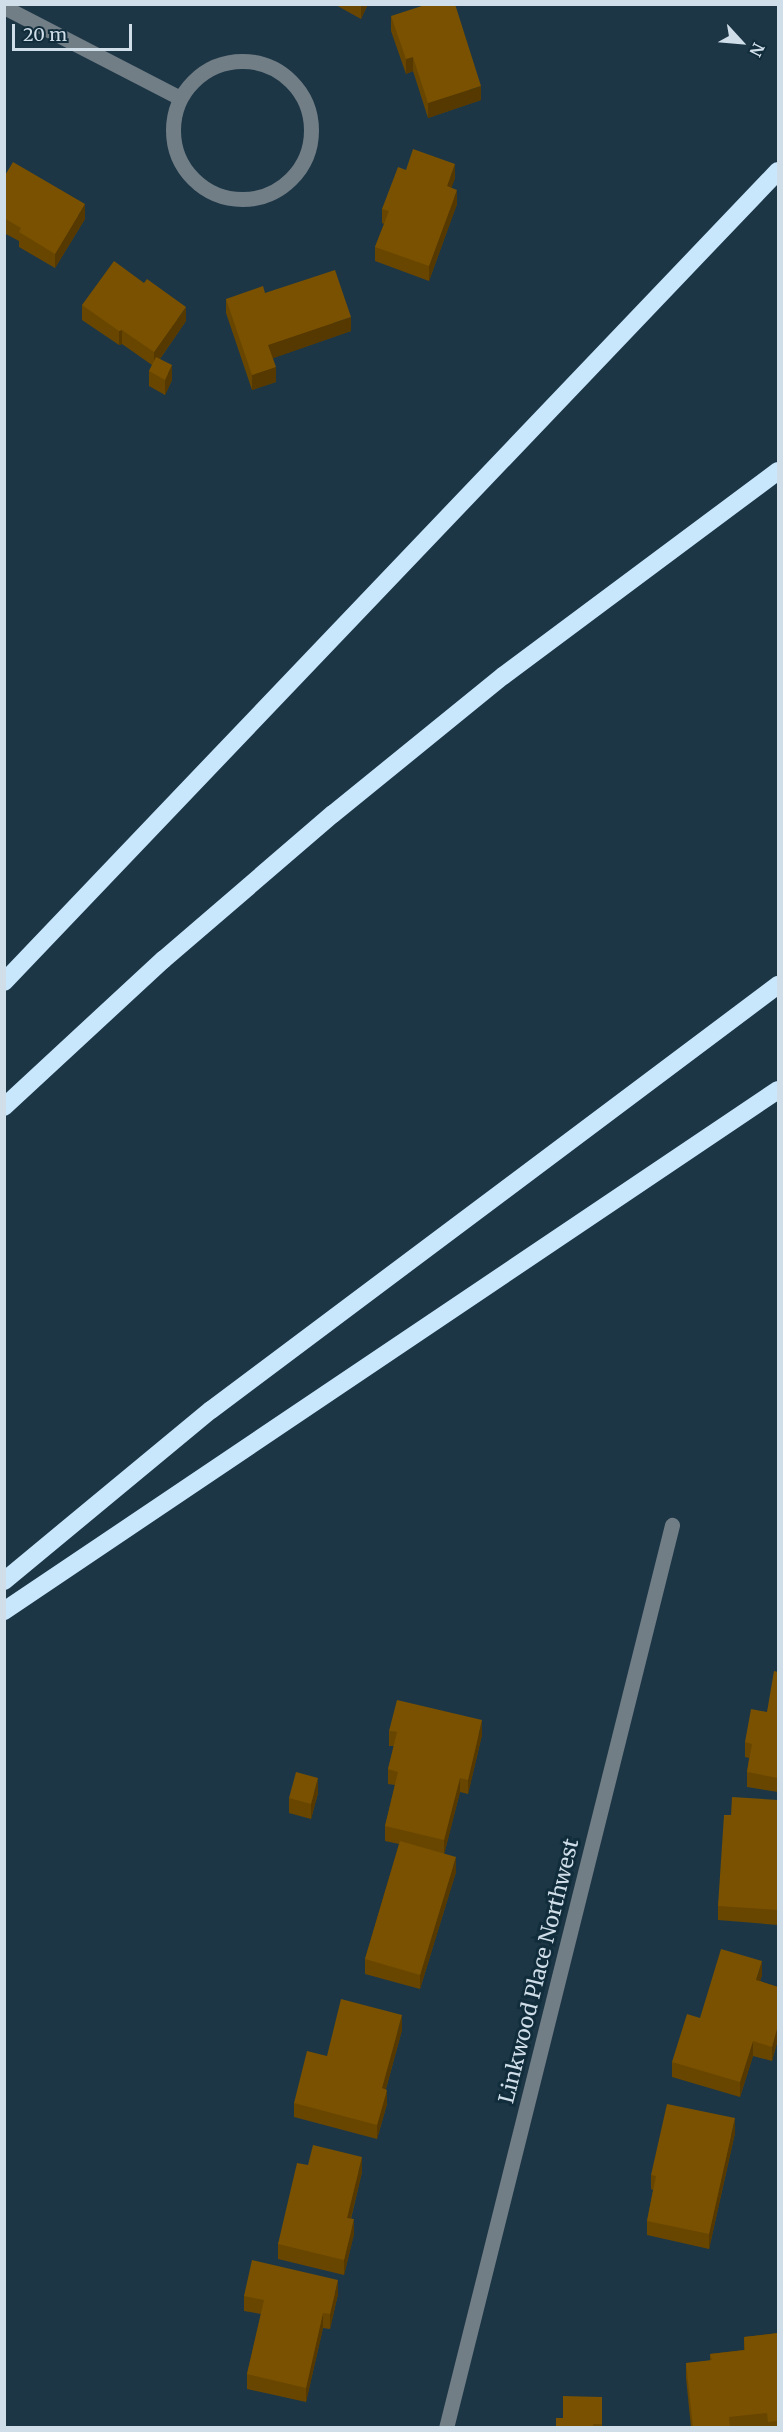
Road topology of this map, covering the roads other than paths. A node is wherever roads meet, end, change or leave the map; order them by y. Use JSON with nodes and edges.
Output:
{"nodes":[{"id":1,"x":4,"y":7,"type":"edge"},
{"id":2,"x":180,"y":98,"type":"junction"},
{"id":3,"x":778,"y":171,"type":"edge"},
{"id":4,"x":778,"y":471,"type":"edge"},
{"id":5,"x":4,"y":982,"type":"edge"},
{"id":6,"x":778,"y":984,"type":"edge"},
{"id":7,"x":778,"y":1090,"type":"edge"},
{"id":8,"x":4,"y":1107,"type":"edge"},
{"id":9,"x":672,"y":1525,"type":"dead end"},
{"id":10,"x":4,"y":1581,"type":"edge"},
{"id":11,"x":4,"y":1611,"type":"edge"},
{"id":12,"x":446,"y":2427,"type":"edge"}],
"edges":[{"from":1,"to":2,"type":"street"},
{"from":2,"to":2,"type":"street"},
{"from":3,"to":5,"type":"highway"},
{"from":4,"to":8,"type":"highway"},
{"from":6,"to":10,"type":"highway"},
{"from":7,"to":11,"type":"highway"},
{"from":9,"to":12,"type":"street","name":"Linkwood Place Northwest"}]}
